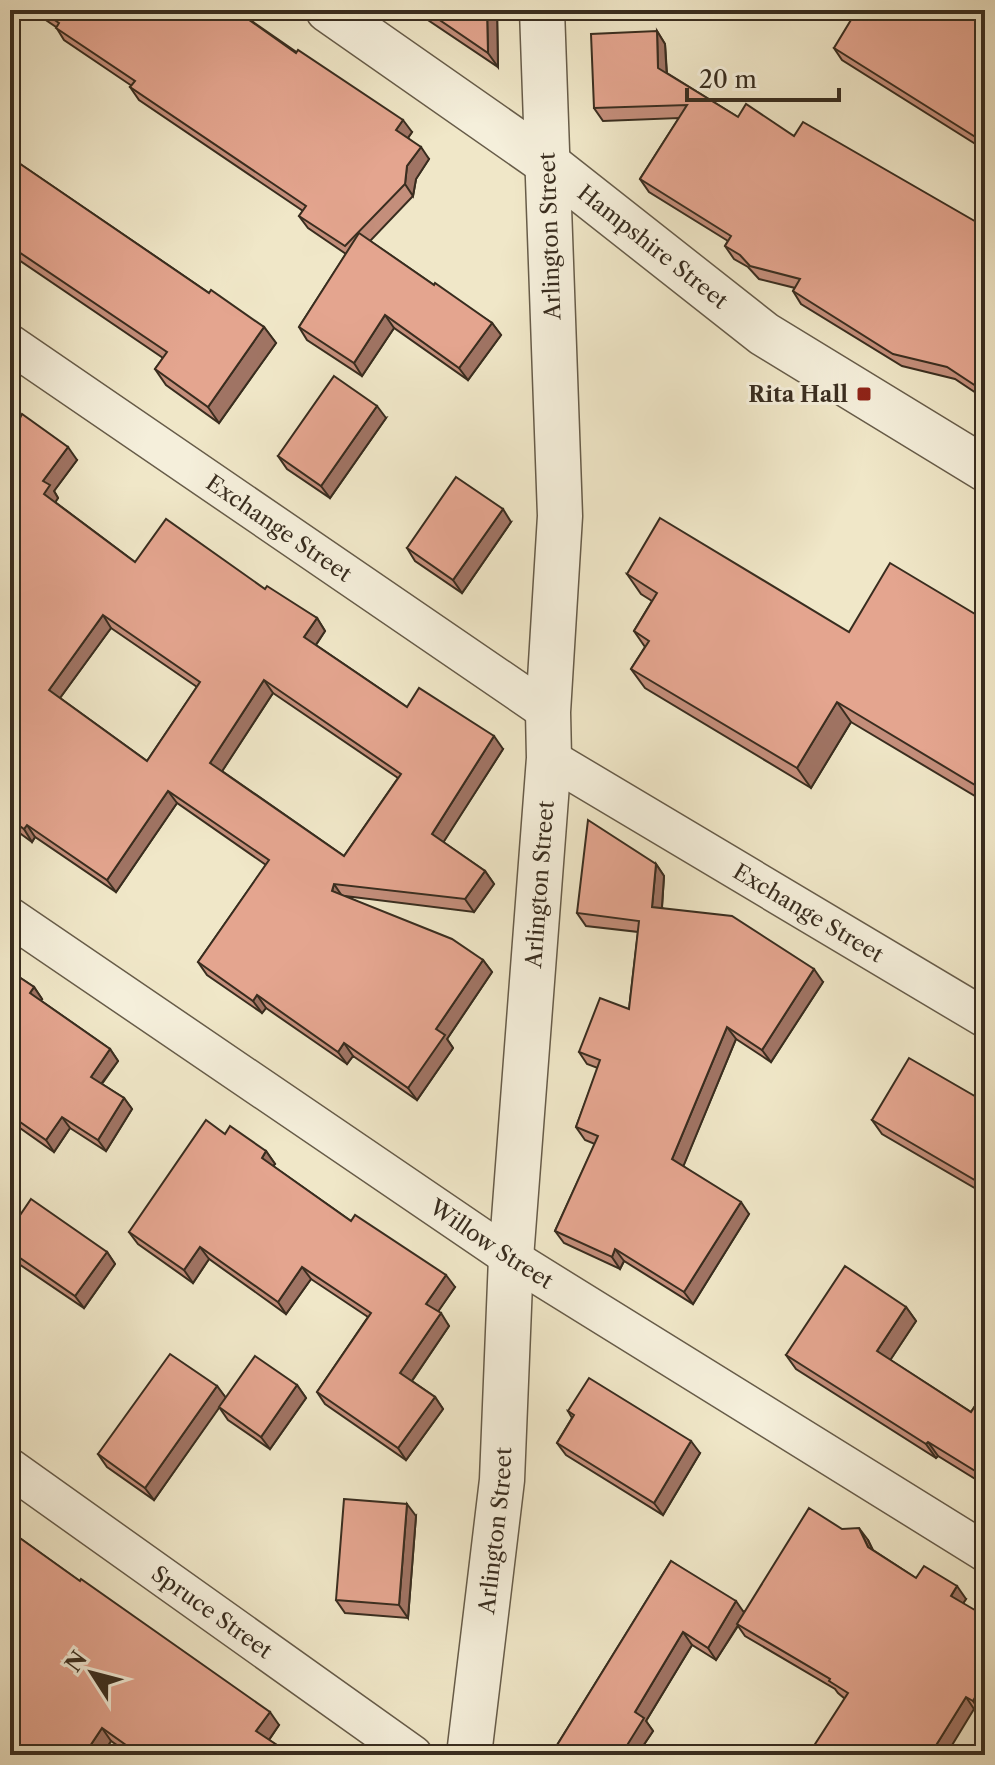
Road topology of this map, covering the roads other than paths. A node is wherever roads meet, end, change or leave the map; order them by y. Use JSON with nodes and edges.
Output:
{"nodes":[{"id":1,"x":328,"y":10,"type":"edge"},
{"id":2,"x":542,"y":10,"type":"edge"},
{"id":3,"x":547,"y":163,"type":"junction"},
{"id":4,"x":10,"y":344,"type":"edge"},
{"id":5,"x":985,"y":469,"type":"edge"},
{"id":6,"x":548,"y":712,"type":"junction"},
{"id":7,"x":549,"y":758,"type":"junction"},
{"id":8,"x":10,"y":917,"type":"edge"},
{"id":9,"x":985,"y":1018,"type":"edge"},
{"id":10,"x":511,"y":1258,"type":"junction"},
{"id":11,"x":10,"y":1468,"type":"edge"},
{"id":12,"x":985,"y":1552,"type":"edge"},
{"id":13,"x":413,"y":1755,"type":"edge"},
{"id":14,"x":469,"y":1755,"type":"edge"}],
"edges":[{"from":1,"to":3,"type":"street","name":"Hampshire Street"},
{"from":2,"to":3,"type":"street","name":"Arlington Street"},
{"from":3,"to":5,"type":"street","name":"Hampshire Street"},
{"from":3,"to":6,"type":"street","name":"Arlington Street"},
{"from":4,"to":6,"type":"street","name":"Exchange Street"},
{"from":6,"to":7,"type":"street","name":"Arlington Street"},
{"from":7,"to":9,"type":"street","name":"Exchange Street"},
{"from":7,"to":10,"type":"street","name":"Arlington Street"},
{"from":8,"to":10,"type":"street","name":"Willow Street"},
{"from":10,"to":12,"type":"street","name":"Willow Street"},
{"from":10,"to":14,"type":"street","name":"Arlington Street"},
{"from":11,"to":13,"type":"street","name":"Spruce Street"}]}
